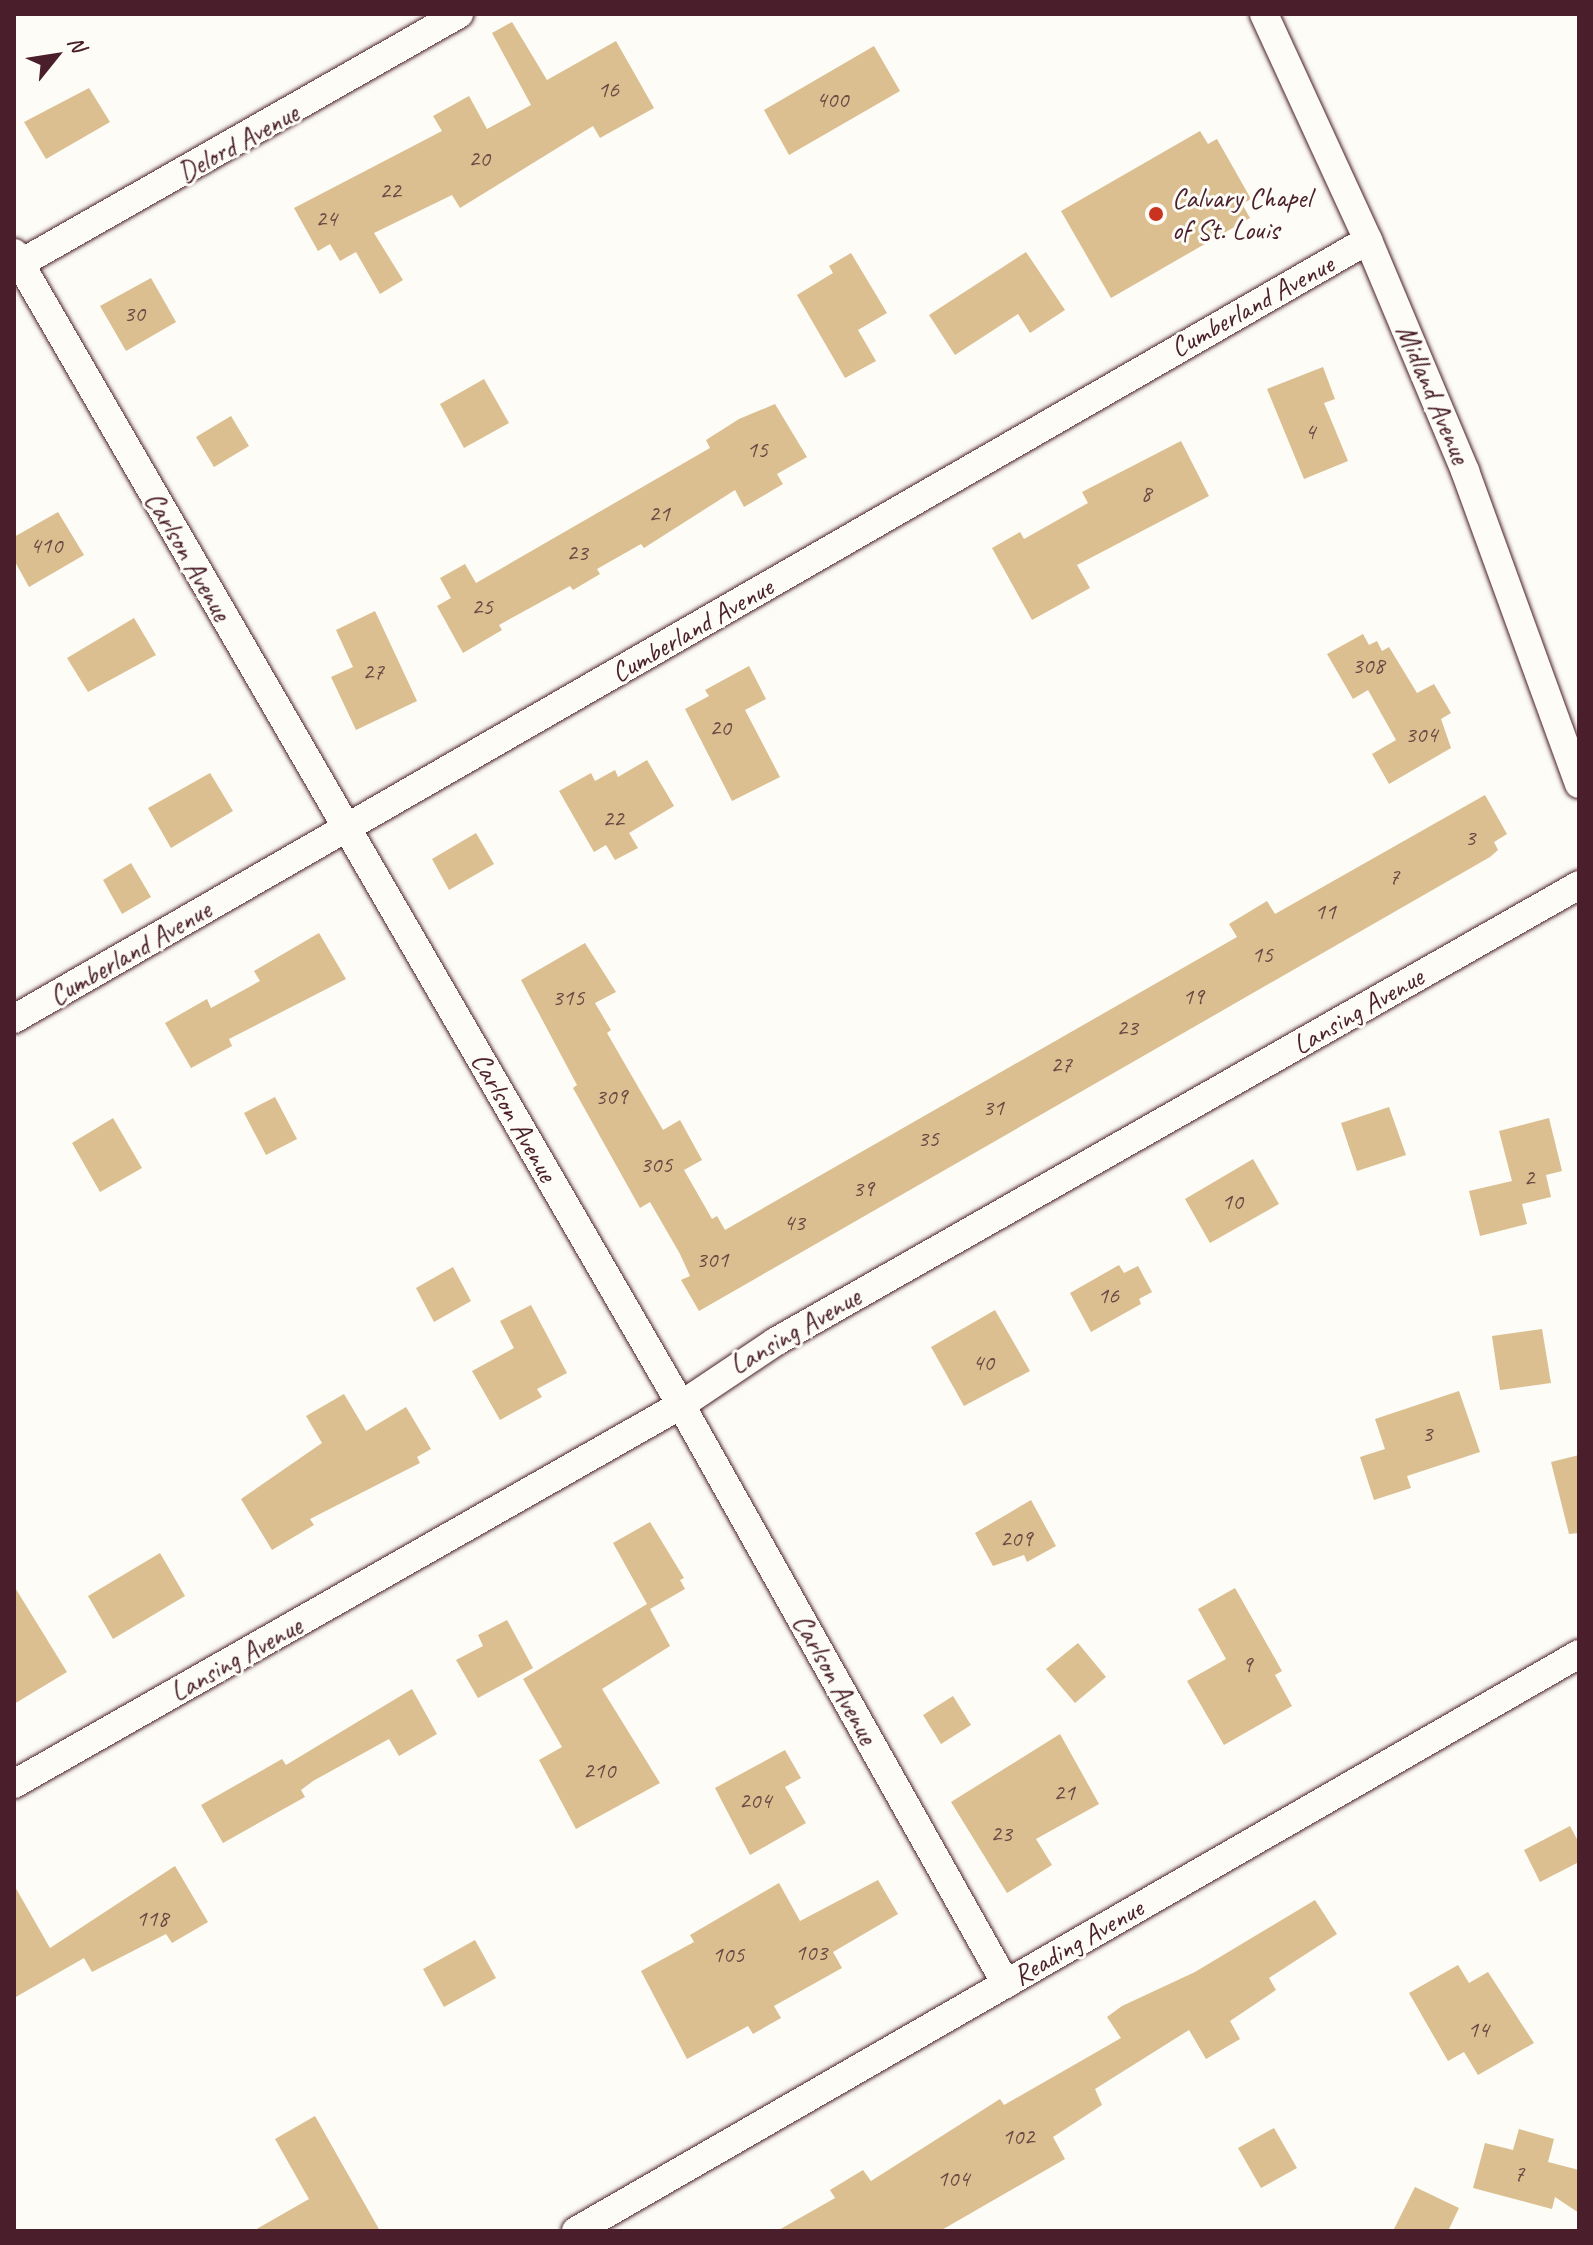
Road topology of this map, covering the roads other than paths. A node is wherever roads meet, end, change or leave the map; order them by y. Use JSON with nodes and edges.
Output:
{"nodes":[{"id":1,"x":459,"y":14,"type":"edge"},
{"id":2,"x":1264,"y":14,"type":"edge"},
{"id":3,"x":1368,"y":240,"type":"junction"},
{"id":4,"x":16,"y":261,"type":"edge"},
{"id":5,"x":1579,"y":784,"type":"edge"},
{"id":6,"x":347,"y":830,"type":"junction"},
{"id":7,"x":1579,"y":885,"type":"edge"},
{"id":8,"x":14,"y":1019,"type":"edge"},
{"id":9,"x":681,"y":1405,"type":"junction"},
{"id":10,"x":1579,"y":1654,"type":"edge"},
{"id":11,"x":14,"y":1784,"type":"edge"},
{"id":12,"x":1006,"y":1984,"type":"junction"},
{"id":13,"x":576,"y":2231,"type":"edge"}],
"edges":[{"from":1,"to":4,"type":"street","name":"Delord Avenue"},
{"from":2,"to":3,"type":"street","name":"Midland Avenue"},
{"from":3,"to":5,"type":"street","name":"Midland Avenue"},
{"from":3,"to":6,"type":"street","name":"Cumberland Avenue"},
{"from":4,"to":6,"type":"street","name":"Carlson Avenue"},
{"from":6,"to":8,"type":"street","name":"Cumberland Avenue"},
{"from":6,"to":9,"type":"street","name":"Carlson Avenue"},
{"from":7,"to":9,"type":"street","name":"Lansing Avenue"},
{"from":9,"to":11,"type":"street","name":"Lansing Avenue"},
{"from":9,"to":12,"type":"street","name":"Carlson Avenue"},
{"from":10,"to":12,"type":"street","name":"Reading Avenue"},
{"from":12,"to":13,"type":"street","name":"Reading Avenue"}]}
